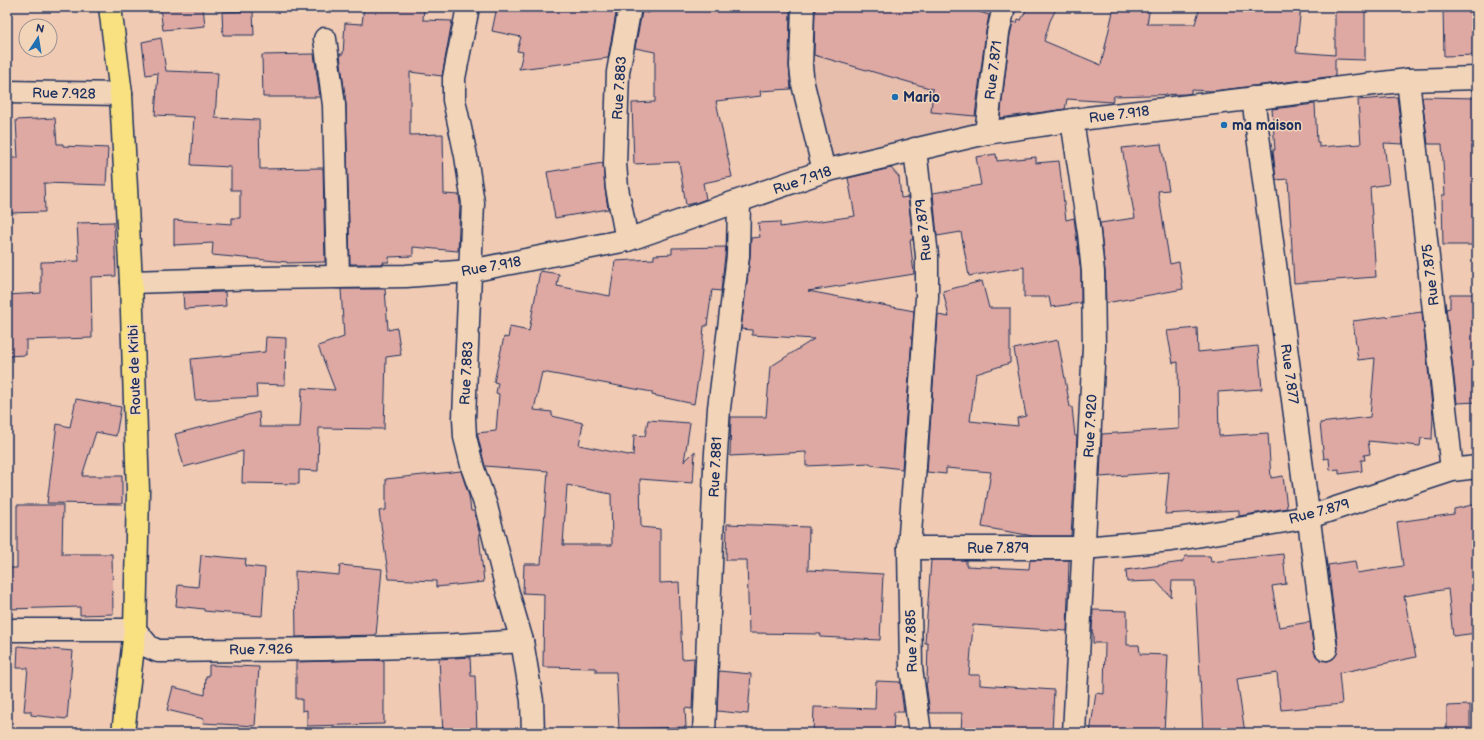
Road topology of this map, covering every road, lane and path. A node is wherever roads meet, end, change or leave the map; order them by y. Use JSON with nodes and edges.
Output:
{"nodes":[{"id":1,"x":110,"y":7,"type":"edge"},
{"id":2,"x":468,"y":7,"type":"edge"},
{"id":3,"x":630,"y":7,"type":"edge"},
{"id":4,"x":803,"y":7,"type":"edge"},
{"id":5,"x":1004,"y":7,"type":"edge"},
{"id":6,"x":325,"y":39,"type":"dead end"},
{"id":7,"x":1477,"y":78,"type":"edge"},
{"id":8,"x":1408,"y":80,"type":"junction"},
{"id":9,"x":7,"y":92,"type":"edge"},
{"id":10,"x":121,"y":94,"type":"junction"},
{"id":11,"x":1253,"y":98,"type":"junction"},
{"id":12,"x":1072,"y":120,"type":"junction"},
{"id":13,"x":986,"y":133,"type":"junction"},
{"id":14,"x":915,"y":150,"type":"junction"},
{"id":15,"x":824,"y":171,"type":"junction"},
{"id":16,"x":740,"y":202,"type":"junction"},
{"id":17,"x":627,"y":240,"type":"junction"},
{"id":18,"x":470,"y":270,"type":"junction"},
{"id":19,"x":338,"y":277,"type":"junction"},
{"id":20,"x":131,"y":282,"type":"junction"},
{"id":21,"x":1477,"y":467,"type":"edge"},
{"id":22,"x":1452,"y":470,"type":"junction"},
{"id":23,"x":1309,"y":517,"type":"junction"},
{"id":24,"x":909,"y":548,"type":"junction"},
{"id":25,"x":1084,"y":548,"type":"junction"},
{"id":26,"x":7,"y":630,"type":"edge"},
{"id":27,"x":134,"y":630,"type":"junction"},
{"id":28,"x":522,"y":641,"type":"junction"},
{"id":29,"x":1326,"y":649,"type":"dead end"},
{"id":30,"x":122,"y":733,"type":"edge"},
{"id":31,"x":533,"y":733,"type":"edge"},
{"id":32,"x":704,"y":733,"type":"edge"},
{"id":33,"x":920,"y":733,"type":"edge"},
{"id":34,"x":1074,"y":733,"type":"edge"}],
"edges":[{"from":1,"to":10,"type":"main road","name":"Route de Kribi"},
{"from":2,"to":18,"type":"street","name":"Rue 7.883"},
{"from":3,"to":17,"type":"street","name":"Rue 7.883"},
{"from":4,"to":15,"type":"street"},
{"from":5,"to":13,"type":"street","name":"Rue 7.871"},
{"from":6,"to":19,"type":"street"},
{"from":7,"to":8,"type":"street","name":"Rue 7.918"},
{"from":8,"to":11,"type":"street","name":"Rue 7.918"},
{"from":8,"to":22,"type":"street","name":"Rue 7.875"},
{"from":9,"to":10,"type":"street","name":"Rue 7.928"},
{"from":10,"to":20,"type":"main road","name":"Route de Kribi"},
{"from":11,"to":12,"type":"street","name":"Rue 7.918"},
{"from":11,"to":23,"type":"street","name":"Rue 7.877"},
{"from":12,"to":13,"type":"street","name":"Rue 7.918"},
{"from":12,"to":25,"type":"street","name":"Rue 7.920"},
{"from":13,"to":14,"type":"street","name":"Rue 7.918"},
{"from":14,"to":15,"type":"street","name":"Rue 7.918"},
{"from":14,"to":24,"type":"street","name":"Rue 7.879"},
{"from":15,"to":16,"type":"street","name":"Rue 7.918"},
{"from":16,"to":17,"type":"street","name":"Rue 7.918"},
{"from":16,"to":32,"type":"street","name":"Rue 7.881"},
{"from":17,"to":18,"type":"street","name":"Rue 7.918"},
{"from":18,"to":19,"type":"street","name":"Rue 7.918"},
{"from":18,"to":28,"type":"street","name":"Rue 7.883"},
{"from":19,"to":20,"type":"street","name":"Rue 7.918"},
{"from":20,"to":27,"type":"main road","name":"Route de Kribi"},
{"from":21,"to":22,"type":"street","name":"Rue 7.879"},
{"from":22,"to":23,"type":"street","name":"Rue 7.879"},
{"from":23,"to":25,"type":"street","name":"Rue 7.879"},
{"from":23,"to":29,"type":"street","name":"Rue 7.877"},
{"from":24,"to":25,"type":"street","name":"Rue 7.879"},
{"from":24,"to":33,"type":"street","name":"Rue 7.885"},
{"from":25,"to":34,"type":"street","name":"Rue 7.920"},
{"from":26,"to":27,"type":"street"},
{"from":27,"to":28,"type":"street","name":"Rue 7.926"},
{"from":27,"to":30,"type":"main road","name":"Route de Kribi"},
{"from":28,"to":31,"type":"street","name":"Rue 7.883"}]}
